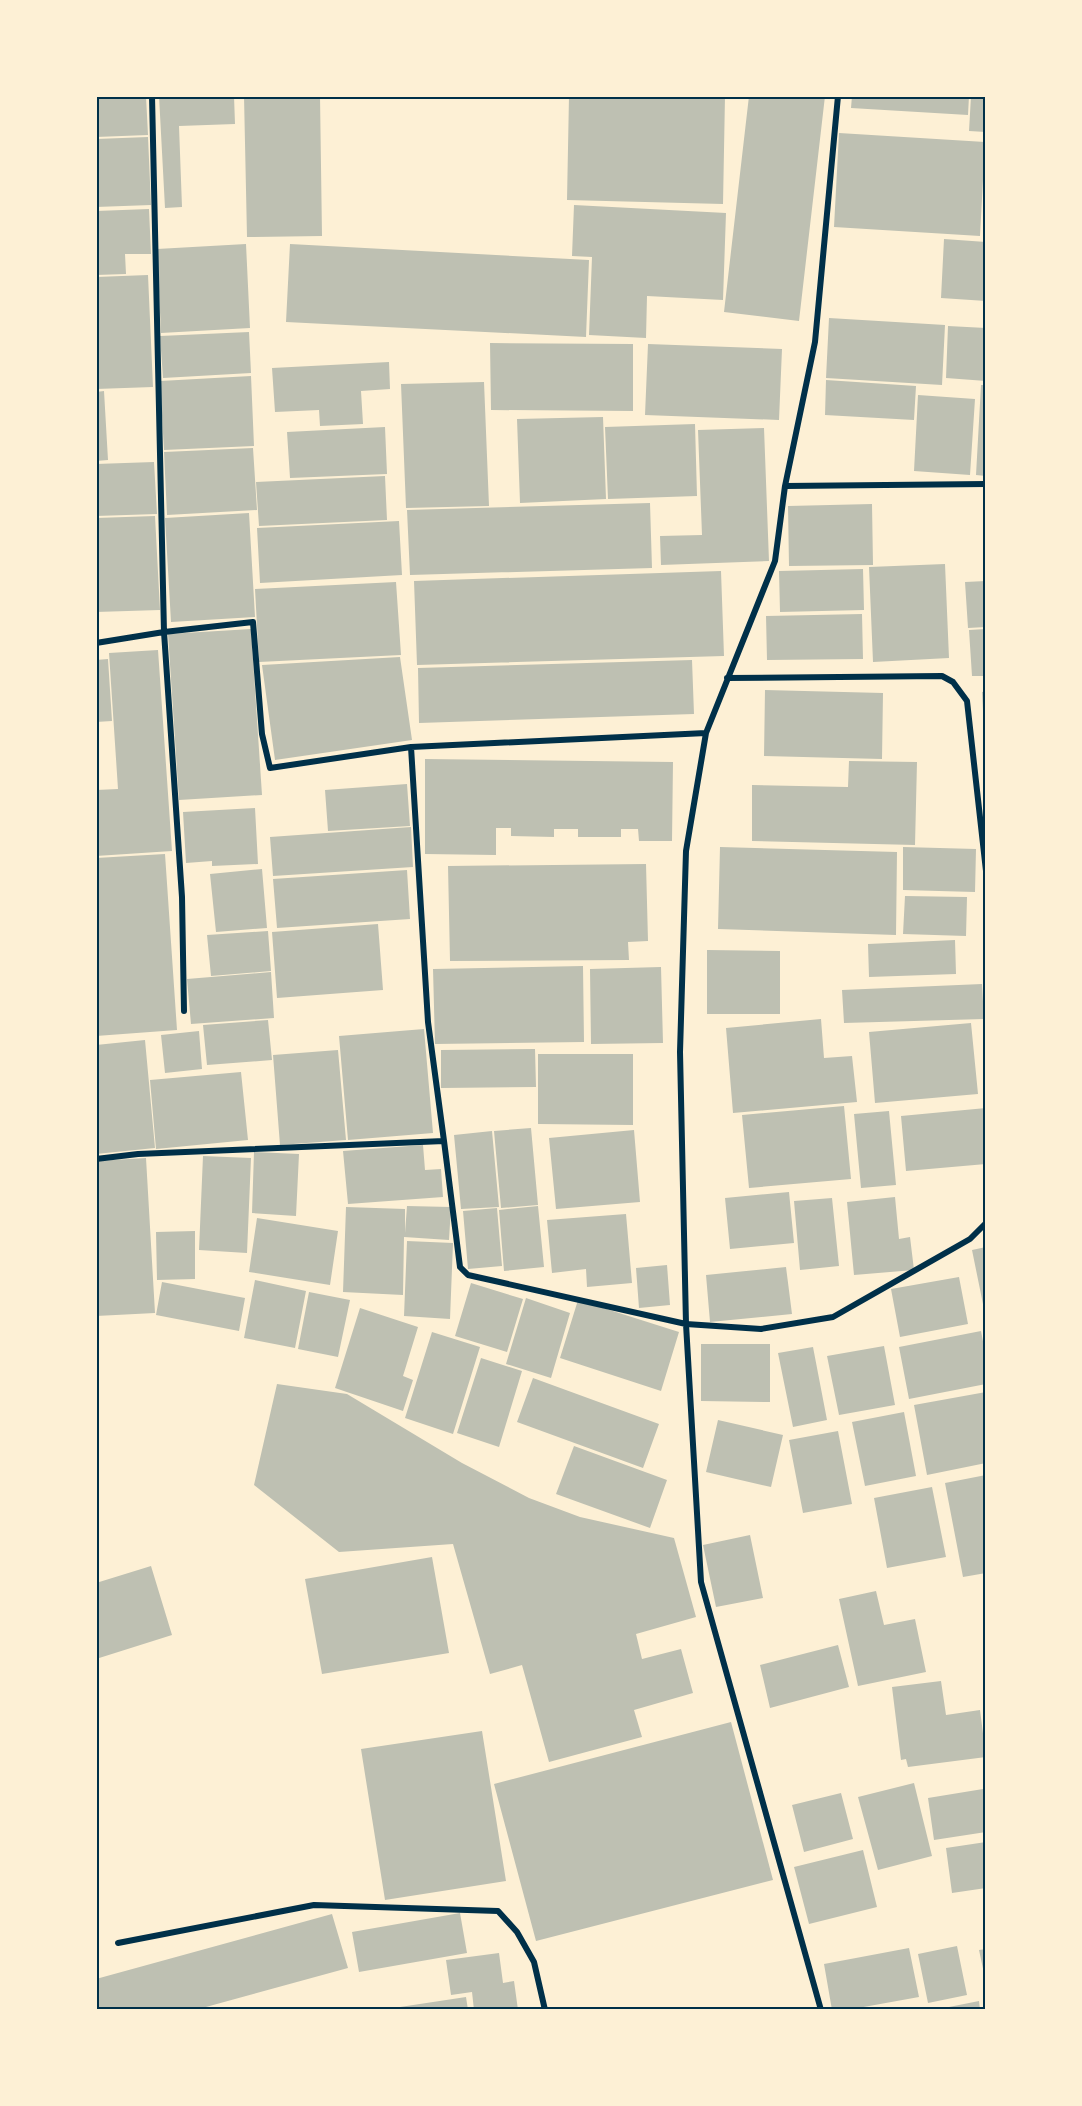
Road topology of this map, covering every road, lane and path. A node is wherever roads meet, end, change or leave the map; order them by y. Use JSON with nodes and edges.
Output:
{"nodes":[{"id":1,"x":152,"y":96,"type":"edge"},
{"id":2,"x":838,"y":96,"type":"edge"},
{"id":3,"x":986,"y":484,"type":"edge"},
{"id":4,"x":785,"y":486,"type":"junction"},
{"id":5,"x":164,"y":632,"type":"junction"},
{"id":6,"x":96,"y":643,"type":"edge"},
{"id":7,"x":727,"y":678,"type":"junction"},
{"id":8,"x":706,"y":733,"type":"junction"},
{"id":9,"x":411,"y":747,"type":"junction"},
{"id":10,"x":986,"y":870,"type":"edge"},
{"id":11,"x":184,"y":1011,"type":"dead end"},
{"id":12,"x":444,"y":1141,"type":"junction"},
{"id":13,"x":96,"y":1159,"type":"edge"},
{"id":14,"x":986,"y":1223,"type":"edge"},
{"id":15,"x":686,"y":1324,"type":"junction"},
{"id":16,"x":118,"y":1943,"type":"dead end"},
{"id":17,"x":545,"y":2010,"type":"edge"},
{"id":18,"x":821,"y":2010,"type":"edge"}],
"edges":[{"from":1,"to":5,"type":"street"},
{"from":2,"to":4,"type":"street"},
{"from":3,"to":4,"type":"street"},
{"from":4,"to":7,"type":"street"},
{"from":5,"to":6,"type":"street"},
{"from":5,"to":9,"type":"street"},
{"from":5,"to":11,"type":"street"},
{"from":7,"to":8,"type":"street"},
{"from":7,"to":10,"type":"street"},
{"from":8,"to":9,"type":"street"},
{"from":8,"to":15,"type":"street"},
{"from":9,"to":12,"type":"street"},
{"from":12,"to":13,"type":"street"},
{"from":12,"to":15,"type":"street"},
{"from":14,"to":15,"type":"street"},
{"from":15,"to":18,"type":"street"},
{"from":16,"to":17,"type":"street"}]}
